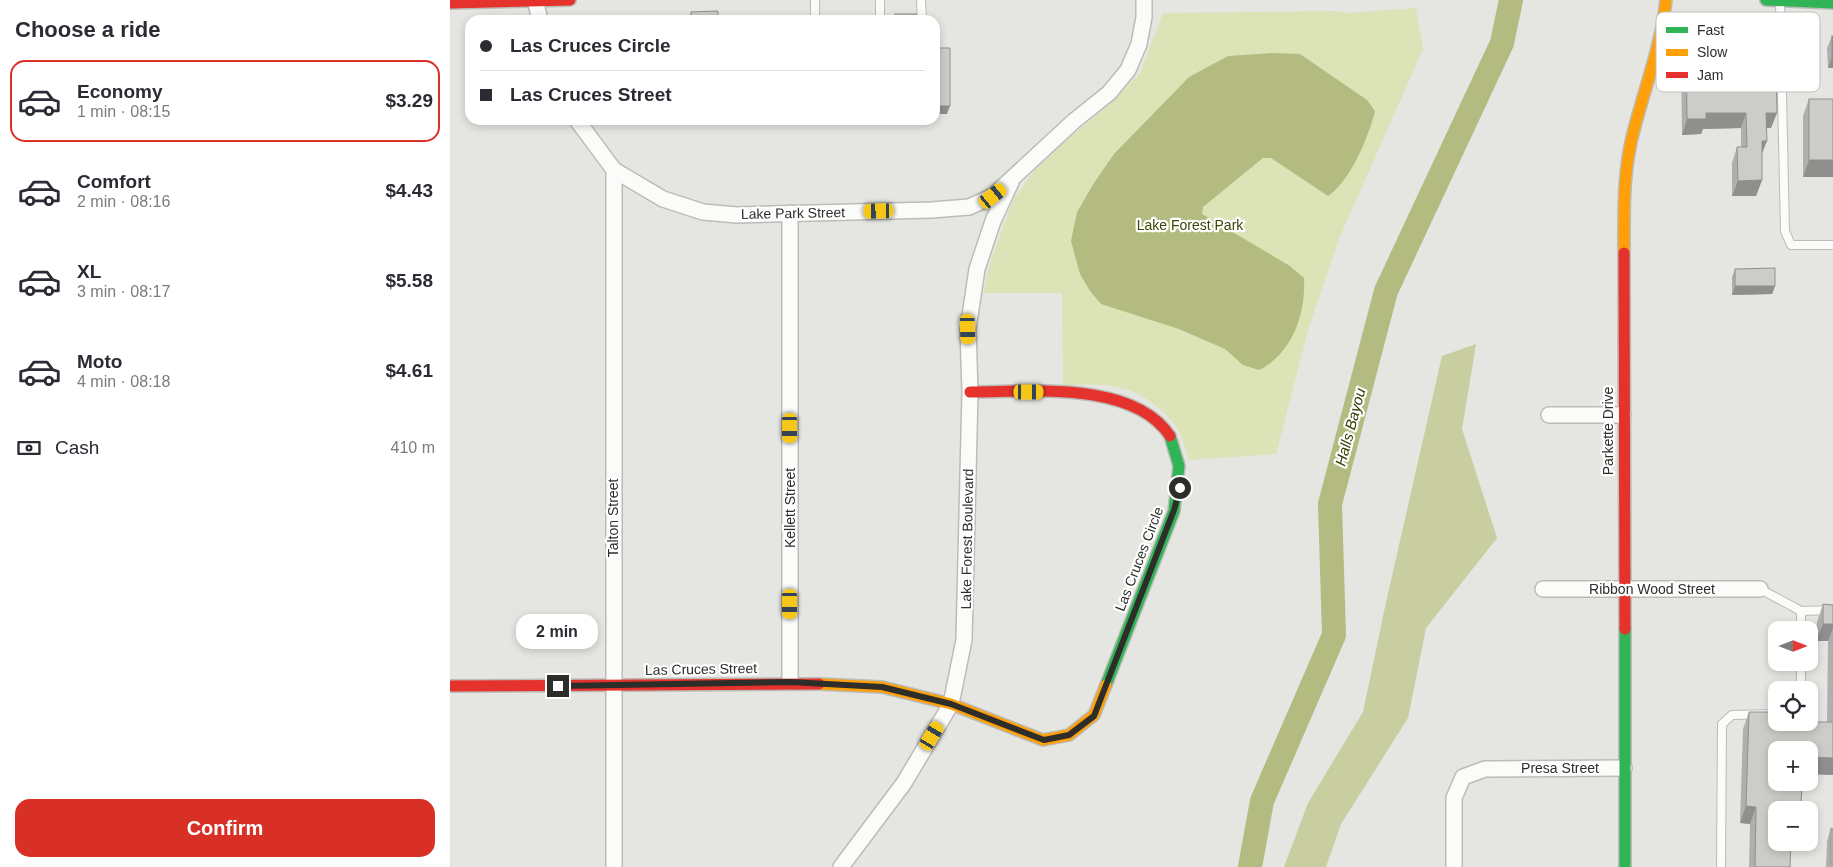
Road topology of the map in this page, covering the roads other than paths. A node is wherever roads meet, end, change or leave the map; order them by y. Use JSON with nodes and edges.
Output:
{"nodes":[{"id":1,"x":535,"y":0,"type":"edge"},
{"id":2,"x":570,"y":0,"type":"edge"},
{"id":3,"x":815,"y":0,"type":"edge"},
{"id":4,"x":880,"y":0,"type":"edge"},
{"id":5,"x":920,"y":0,"type":"edge"},
{"id":6,"x":1144,"y":0,"type":"edge"},
{"id":7,"x":1766,"y":0,"type":"edge"},
{"id":8,"x":1780,"y":1,"type":"edge"},
{"id":9,"x":450,"y":3,"type":"edge"},
{"id":10,"x":1833,"y":3,"type":"edge"},
{"id":11,"x":539,"y":15,"type":"edge"},
{"id":12,"x":815,"y":15,"type":"edge"},
{"id":13,"x":880,"y":15,"type":"edge"},
{"id":14,"x":922,"y":15,"type":"edge"},
{"id":15,"x":1656,"y":57,"type":"edge"},
{"id":16,"x":1782,"y":92,"type":"edge"},
{"id":17,"x":581,"y":125,"type":"edge"},
{"id":18,"x":614,"y":170,"type":"junction"},
{"id":19,"x":1011,"y":182,"type":"junction"},
{"id":20,"x":790,"y":213,"type":"junction"},
{"id":21,"x":1833,"y":245,"type":"edge"},
{"id":22,"x":970,"y":392,"type":"junction"},
{"id":23,"x":1549,"y":415,"type":"dead end"},
{"id":24,"x":1623,"y":415,"type":"junction"},
{"id":25,"x":1543,"y":589,"type":"dead end"},
{"id":26,"x":1624,"y":589,"type":"junction"},
{"id":27,"x":1760,"y":589,"type":"joint"},
{"id":28,"x":1833,"y":610,"type":"edge"},
{"id":29,"x":1802,"y":611,"type":"junction"},
{"id":30,"x":1802,"y":621,"type":"edge"},
{"id":31,"x":790,"y":682,"type":"junction"},
{"id":32,"x":450,"y":686,"type":"edge"},
{"id":33,"x":613,"y":686,"type":"junction"},
{"id":34,"x":951,"y":704,"type":"junction"},
{"id":35,"x":1768,"y":714,"type":"edge"},
{"id":36,"x":1624,"y":768,"type":"junction"},
{"id":37,"x":614,"y":867,"type":"edge"},
{"id":38,"x":841,"y":867,"type":"edge"},
{"id":39,"x":1454,"y":867,"type":"edge"},
{"id":40,"x":1625,"y":867,"type":"edge"},
{"id":41,"x":1721,"y":867,"type":"edge"}],
"edges":[{"from":1,"to":2,"type":"street"},
{"from":1,"to":9,"type":"street"},
{"from":1,"to":11,"type":"street"},
{"from":3,"to":12,"type":"lane"},
{"from":4,"to":13,"type":"lane"},
{"from":5,"to":14,"type":"lane"},
{"from":6,"to":19,"type":"street","name":"Lake Park Street"},
{"from":7,"to":8,"type":"street"},
{"from":8,"to":10,"type":"street"},
{"from":15,"to":24,"type":"street","name":"Parkette Drive"},
{"from":16,"to":21,"type":"lane"},
{"from":17,"to":18,"type":"street","name":"Lake Park Street"},
{"from":18,"to":20,"type":"street","name":"Lake Park Street"},
{"from":18,"to":33,"type":"street","name":"Talton Street"},
{"from":19,"to":20,"type":"street","name":"Lake Park Street"},
{"from":19,"to":22,"type":"street","name":"Lake Forest Boulevard"},
{"from":20,"to":31,"type":"street","name":"Kellett Street"},
{"from":22,"to":34,"type":"street","name":"Lake Forest Boulevard"},
{"from":22,"to":34,"type":"street","name":"Las Cruces Circle"},
{"from":23,"to":24,"type":"street"},
{"from":24,"to":26,"type":"street","name":"Parkette Drive"},
{"from":25,"to":26,"type":"street","name":"Ribbon Wood Street"},
{"from":26,"to":27,"type":"street","name":"Ribbon Wood Street"},
{"from":26,"to":36,"type":"street","name":"Parkette Drive"},
{"from":27,"to":29,"type":"lane"},
{"from":28,"to":29,"type":"lane"},
{"from":29,"to":30,"type":"lane"},
{"from":31,"to":33,"type":"street","name":"Las Cruces Street"},
{"from":31,"to":34,"type":"street","name":"Las Cruces Street"},
{"from":32,"to":33,"type":"street","name":"Las Cruces Street"},
{"from":33,"to":37,"type":"street","name":"Talton Street"},
{"from":34,"to":38,"type":"street","name":"Lake Forest Boulevard"},
{"from":35,"to":41,"type":"lane"},
{"from":36,"to":39,"type":"street","name":"Presa Street"},
{"from":36,"to":40,"type":"street","name":"Parkette Drive"}]}
